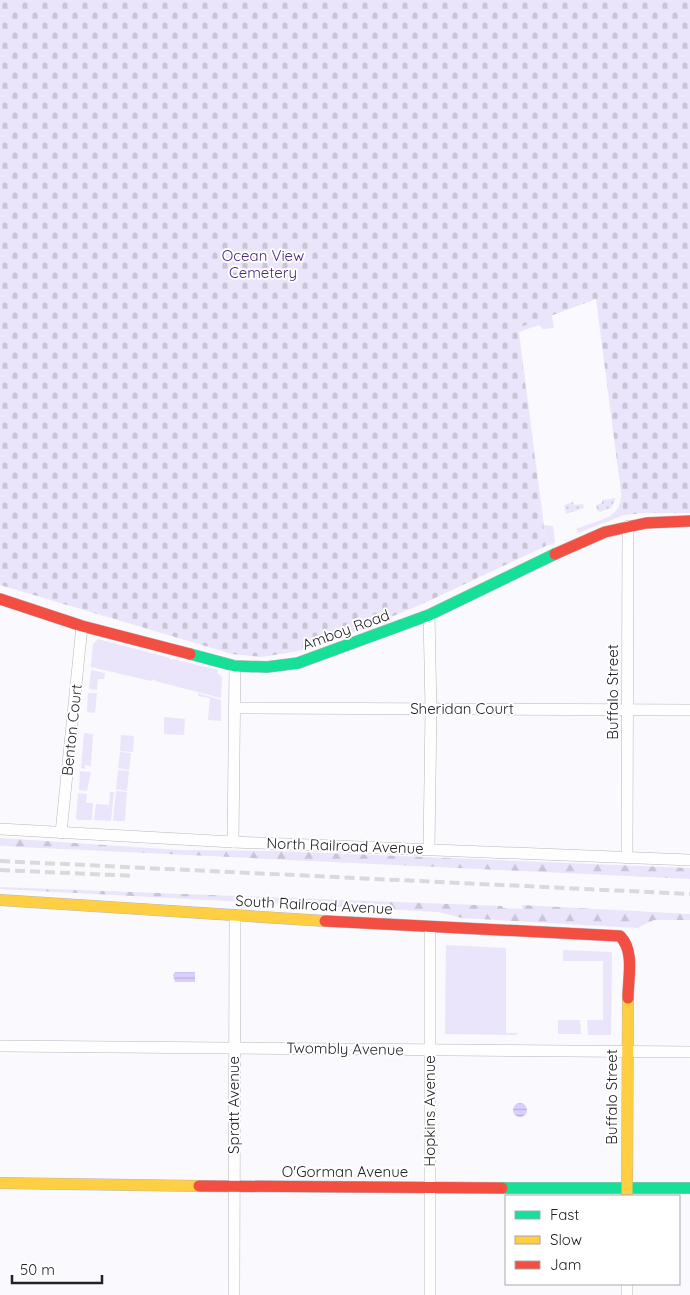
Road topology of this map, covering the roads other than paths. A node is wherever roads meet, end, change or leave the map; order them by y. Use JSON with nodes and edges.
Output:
{"nodes":[{"id":1,"x":690,"y":521,"type":"edge"},
{"id":2,"x":628,"y":526,"type":"junction"},
{"id":3,"x":0,"y":599,"type":"edge"},
{"id":4,"x":429,"y":615,"type":"junction"},
{"id":5,"x":82,"y":626,"type":"junction"},
{"id":6,"x":235,"y":666,"type":"junction"},
{"id":7,"x":235,"y":708,"type":"junction"},
{"id":8,"x":431,"y":709,"type":"junction"},
{"id":9,"x":628,"y":710,"type":"junction"},
{"id":10,"x":690,"y":710,"type":"edge"},
{"id":11,"x":0,"y":829,"type":"edge"},
{"id":12,"x":61,"y":833,"type":"junction"},
{"id":13,"x":233,"y":842,"type":"junction"},
{"id":14,"x":429,"y":849,"type":"junction"},
{"id":15,"x":627,"y":858,"type":"junction"},
{"id":16,"x":690,"y":860,"type":"edge"},
{"id":17,"x":0,"y":900,"type":"edge"},
{"id":18,"x":236,"y":916,"type":"junction"},
{"id":19,"x":430,"y":927,"type":"junction"},
{"id":20,"x":625,"y":939,"type":"joint"},
{"id":21,"x":0,"y":1046,"type":"edge"},
{"id":22,"x":234,"y":1048,"type":"junction"},
{"id":23,"x":430,"y":1050,"type":"junction"},
{"id":24,"x":626,"y":1051,"type":"junction"},
{"id":25,"x":690,"y":1052,"type":"edge"},
{"id":26,"x":0,"y":1183,"type":"edge"},
{"id":27,"x":430,"y":1186,"type":"junction"},
{"id":28,"x":234,"y":1187,"type":"junction"},
{"id":29,"x":690,"y":1188,"type":"edge"},
{"id":30,"x":627,"y":1192,"type":"edge"},
{"id":31,"x":234,"y":1295,"type":"edge"},
{"id":32,"x":430,"y":1295,"type":"edge"}],
"edges":[{"from":1,"to":2,"type":"street","name":"Amboy Road"},
{"from":2,"to":4,"type":"street","name":"Amboy Road"},
{"from":2,"to":9,"type":"street","name":"Buffalo Street"},
{"from":3,"to":5,"type":"street","name":"Amboy Road"},
{"from":4,"to":6,"type":"street","name":"Amboy Road"},
{"from":4,"to":8,"type":"street"},
{"from":5,"to":6,"type":"street","name":"Amboy Road"},
{"from":5,"to":12,"type":"street","name":"Benton Court"},
{"from":6,"to":7,"type":"street"},
{"from":7,"to":8,"type":"street","name":"Sheridan Court"},
{"from":7,"to":13,"type":"street"},
{"from":8,"to":9,"type":"street","name":"Sheridan Court"},
{"from":8,"to":14,"type":"street"},
{"from":9,"to":10,"type":"street","name":"Sheridan Court"},
{"from":9,"to":15,"type":"street","name":"Buffalo Street"},
{"from":11,"to":12,"type":"street","name":"North Railroad Avenue"},
{"from":12,"to":13,"type":"street","name":"North Railroad Avenue"},
{"from":13,"to":14,"type":"street","name":"North Railroad Avenue"},
{"from":14,"to":15,"type":"street","name":"North Railroad Avenue"},
{"from":15,"to":16,"type":"street","name":"North Railroad Avenue"},
{"from":17,"to":18,"type":"street","name":"South Railroad Avenue"},
{"from":18,"to":19,"type":"street","name":"South Railroad Avenue"},
{"from":18,"to":22,"type":"street","name":"Spratt Avenue"},
{"from":19,"to":20,"type":"street","name":"South Railroad Avenue"},
{"from":19,"to":23,"type":"street","name":"Hopkins Avenue"},
{"from":20,"to":24,"type":"street","name":"Buffalo Street"},
{"from":21,"to":22,"type":"street","name":"Twombly Avenue"},
{"from":22,"to":23,"type":"street","name":"Twombly Avenue"},
{"from":22,"to":28,"type":"street","name":"Spratt Avenue"},
{"from":23,"to":24,"type":"street","name":"Twombly Avenue"},
{"from":23,"to":27,"type":"street","name":"Hopkins Avenue"},
{"from":24,"to":25,"type":"street","name":"Twombly Avenue"},
{"from":24,"to":30,"type":"street","name":"Buffalo Street"},
{"from":26,"to":28,"type":"street","name":"O'Gorman Avenue"},
{"from":27,"to":28,"type":"street","name":"O'Gorman Avenue"},
{"from":27,"to":30,"type":"street","name":"O'Gorman Avenue"},
{"from":27,"to":32,"type":"street","name":"Hopkins Avenue"},
{"from":28,"to":31,"type":"street","name":"Spratt Avenue"},
{"from":29,"to":30,"type":"street","name":"O'Gorman Avenue"}]}
